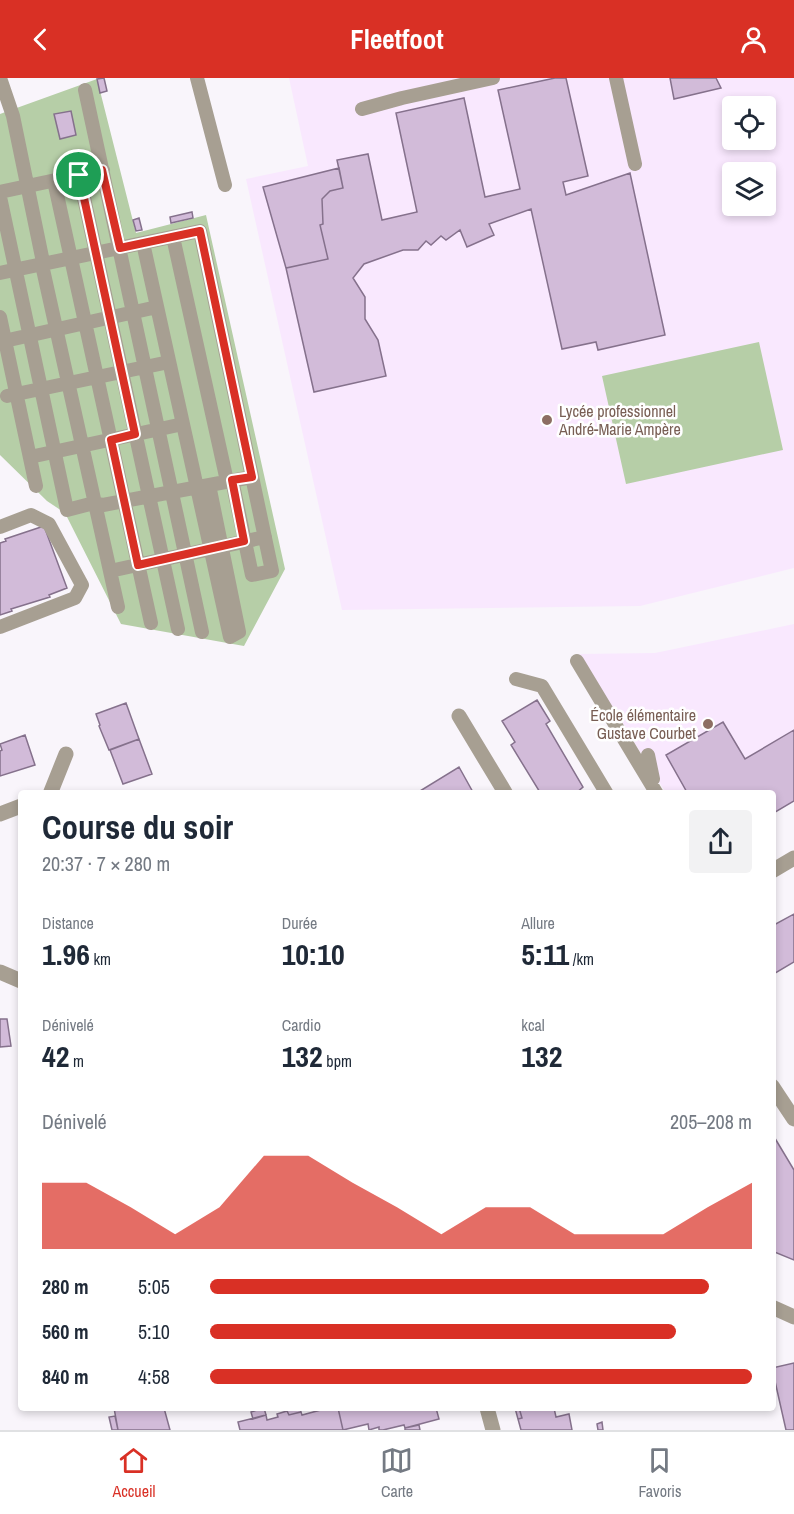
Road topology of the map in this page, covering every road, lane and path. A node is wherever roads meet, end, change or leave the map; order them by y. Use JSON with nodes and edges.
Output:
{"nodes":[{"id":1,"x":0,"y":78,"type":"edge"},
{"id":2,"x":197,"y":78,"type":"edge"},
{"id":3,"x":493,"y":78,"type":"edge"},
{"id":4,"x":616,"y":78,"type":"edge"},
{"id":5,"x":85,"y":90,"type":"dead end"},
{"id":6,"x":362,"y":109,"type":"dead end"},
{"id":7,"x":6,"y":118,"type":"edge"},
{"id":8,"x":635,"y":164,"type":"dead end"},
{"id":9,"x":102,"y":170,"type":"junction"},
{"id":10,"x":79,"y":175,"type":"junction"},
{"id":11,"x":54,"y":181,"type":"junction"},
{"id":12,"x":225,"y":185,"type":"dead end"},
{"id":13,"x":27,"y":186,"type":"junction"},
{"id":14,"x":0,"y":195,"type":"edge"},
{"id":15,"x":173,"y":237,"type":"junction"},
{"id":16,"x":143,"y":243,"type":"junction"},
{"id":17,"x":120,"y":248,"type":"junction"},
{"id":18,"x":96,"y":253,"type":"junction"},
{"id":19,"x":71,"y":258,"type":"junction"},
{"id":20,"x":42,"y":265,"type":"junction"},
{"id":21,"x":16,"y":270,"type":"junction"},
{"id":22,"x":0,"y":273,"type":"edge"},
{"id":23,"x":157,"y":308,"type":"junction"},
{"id":24,"x":133,"y":313,"type":"junction"},
{"id":25,"x":0,"y":317,"type":"edge"},
{"id":26,"x":110,"y":318,"type":"junction"},
{"id":27,"x":85,"y":323,"type":"junction"},
{"id":28,"x":56,"y":329,"type":"junction"},
{"id":29,"x":30,"y":335,"type":"junction"},
{"id":30,"x":3,"y":341,"type":"edge"},
{"id":31,"x":169,"y":362,"type":"junction"},
{"id":32,"x":145,"y":367,"type":"junction"},
{"id":33,"x":122,"y":372,"type":"junction"},
{"id":34,"x":97,"y":377,"type":"junction"},
{"id":35,"x":68,"y":383,"type":"junction"},
{"id":36,"x":41,"y":389,"type":"junction"},
{"id":37,"x":12,"y":395,"type":"junction"},
{"id":38,"x":183,"y":424,"type":"junction"},
{"id":39,"x":159,"y":429,"type":"junction"},
{"id":40,"x":135,"y":434,"type":"junction"},
{"id":41,"x":111,"y":440,"type":"junction"},
{"id":42,"x":81,"y":446,"type":"junction"},
{"id":43,"x":55,"y":452,"type":"junction"},
{"id":44,"x":30,"y":457,"type":"junction"},
{"id":45,"x":252,"y":477,"type":"junction"},
{"id":46,"x":229,"y":481,"type":"junction"},
{"id":47,"x":36,"y":486,"type":"dead end"},
{"id":48,"x":203,"y":486,"type":"junction"},
{"id":49,"x":172,"y":492,"type":"junction"},
{"id":50,"x":149,"y":496,"type":"junction"},
{"id":51,"x":124,"y":501,"type":"junction"},
{"id":52,"x":94,"y":503,"type":"junction"},
{"id":53,"x":0,"y":527,"type":"edge"},
{"id":54,"x":265,"y":537,"type":"junction"},
{"id":55,"x":244,"y":541,"type":"junction"},
{"id":56,"x":216,"y":547,"type":"junction"},
{"id":57,"x":186,"y":554,"type":"junction"},
{"id":58,"x":162,"y":559,"type":"junction"},
{"id":59,"x":138,"y":565,"type":"junction"},
{"id":60,"x":110,"y":571,"type":"junction"},
{"id":61,"x":118,"y":607,"type":"dead end"},
{"id":62,"x":151,"y":623,"type":"dead end"},
{"id":63,"x":0,"y":627,"type":"edge"},
{"id":64,"x":178,"y":629,"type":"dead end"},
{"id":65,"x":202,"y":632,"type":"dead end"},
{"id":66,"x":578,"y":661,"type":"dead end"},
{"id":67,"x":516,"y":680,"type":"dead end"},
{"id":68,"x":459,"y":716,"type":"dead end"},
{"id":69,"x":66,"y":754,"type":"dead end"},
{"id":70,"x":648,"y":754,"type":"dead end"},
{"id":71,"x":52,"y":790,"type":"edge"},
{"id":72,"x":504,"y":790,"type":"edge"},
{"id":73,"x":605,"y":790,"type":"edge"},
{"id":74,"x":655,"y":790,"type":"edge"},
{"id":75,"x":656,"y":790,"type":"edge"},
{"id":76,"x":18,"y":808,"type":"edge"},
{"id":77,"x":0,"y":814,"type":"edge"},
{"id":78,"x":794,"y":858,"type":"edge"},
{"id":79,"x":776,"y":869,"type":"edge"},
{"id":80,"x":0,"y":972,"type":"edge"},
{"id":81,"x":18,"y":980,"type":"edge"},
{"id":82,"x":776,"y":1092,"type":"edge"},
{"id":83,"x":794,"y":1119,"type":"edge"},
{"id":84,"x":776,"y":1309,"type":"edge"},
{"id":85,"x":794,"y":1317,"type":"edge"},
{"id":86,"x":488,"y":1411,"type":"edge"},
{"id":87,"x":493,"y":1430,"type":"edge"}],
"edges":[{"from":1,"to":7,"type":"lane"},
{"from":2,"to":12,"type":"lane"},
{"from":3,"to":6,"type":"lane"},
{"from":4,"to":8,"type":"lane"},
{"from":5,"to":9,"type":"lane"},
{"from":7,"to":13,"type":"lane"},
{"from":9,"to":10,"type":"lane"},
{"from":9,"to":17,"type":"lane"},
{"from":10,"to":11,"type":"lane"},
{"from":10,"to":18,"type":"lane"},
{"from":11,"to":13,"type":"lane"},
{"from":11,"to":19,"type":"lane"},
{"from":13,"to":14,"type":"lane"},
{"from":13,"to":20,"type":"lane"},
{"from":14,"to":21,"type":"lane"},
{"from":15,"to":16,"type":"lane"},
{"from":15,"to":45,"type":"lane"},
{"from":15,"to":46,"type":"lane"},
{"from":16,"to":17,"type":"lane"},
{"from":16,"to":23,"type":"lane"},
{"from":17,"to":18,"type":"lane"},
{"from":17,"to":24,"type":"lane"},
{"from":18,"to":19,"type":"lane"},
{"from":18,"to":26,"type":"lane"},
{"from":19,"to":20,"type":"lane"},
{"from":19,"to":27,"type":"lane"},
{"from":20,"to":21,"type":"lane"},
{"from":20,"to":28,"type":"lane"},
{"from":21,"to":22,"type":"lane"},
{"from":21,"to":29,"type":"lane"},
{"from":23,"to":24,"type":"lane"},
{"from":23,"to":31,"type":"lane"},
{"from":24,"to":26,"type":"lane"},
{"from":24,"to":32,"type":"lane"},
{"from":25,"to":30,"type":"lane"},
{"from":26,"to":27,"type":"lane"},
{"from":26,"to":33,"type":"lane"},
{"from":27,"to":28,"type":"lane"},
{"from":27,"to":34,"type":"lane"},
{"from":28,"to":29,"type":"lane"},
{"from":28,"to":35,"type":"lane"},
{"from":29,"to":30,"type":"lane"},
{"from":29,"to":36,"type":"lane"},
{"from":30,"to":37,"type":"lane"},
{"from":31,"to":32,"type":"lane"},
{"from":31,"to":38,"type":"lane"},
{"from":32,"to":33,"type":"lane"},
{"from":32,"to":39,"type":"lane"},
{"from":33,"to":34,"type":"lane"},
{"from":33,"to":40,"type":"lane"},
{"from":34,"to":35,"type":"lane"},
{"from":34,"to":41,"type":"lane"},
{"from":35,"to":36,"type":"lane"},
{"from":35,"to":42,"type":"lane"},
{"from":36,"to":37,"type":"lane"},
{"from":36,"to":43,"type":"lane"},
{"from":37,"to":44,"type":"lane"},
{"from":38,"to":39,"type":"lane"},
{"from":38,"to":48,"type":"lane"},
{"from":39,"to":40,"type":"lane"},
{"from":39,"to":49,"type":"lane"},
{"from":40,"to":41,"type":"lane"},
{"from":40,"to":50,"type":"lane"},
{"from":41,"to":42,"type":"lane"},
{"from":41,"to":51,"type":"lane"},
{"from":42,"to":43,"type":"lane"},
{"from":42,"to":52,"type":"lane"},
{"from":43,"to":44,"type":"lane"},
{"from":43,"to":52,"type":"lane"},
{"from":44,"to":47,"type":"lane"},
{"from":45,"to":46,"type":"lane"},
{"from":45,"to":54,"type":"lane"},
{"from":46,"to":48,"type":"lane"},
{"from":46,"to":55,"type":"lane"},
{"from":48,"to":49,"type":"lane"},
{"from":48,"to":56,"type":"lane"},
{"from":49,"to":50,"type":"lane"},
{"from":49,"to":57,"type":"lane"},
{"from":50,"to":51,"type":"lane"},
{"from":50,"to":58,"type":"lane"},
{"from":51,"to":52,"type":"lane"},
{"from":51,"to":59,"type":"lane"},
{"from":52,"to":60,"type":"lane"},
{"from":53,"to":63,"type":"lane"},
{"from":54,"to":55,"type":"lane"},
{"from":54,"to":55,"type":"lane"},
{"from":55,"to":56,"type":"lane"},
{"from":56,"to":56,"type":"lane"},
{"from":56,"to":57,"type":"lane"},
{"from":57,"to":58,"type":"lane"},
{"from":57,"to":65,"type":"lane"},
{"from":58,"to":59,"type":"lane"},
{"from":58,"to":64,"type":"lane"},
{"from":59,"to":60,"type":"lane"},
{"from":59,"to":62,"type":"lane"},
{"from":60,"to":61,"type":"lane"},
{"from":66,"to":74,"type":"lane"},
{"from":67,"to":73,"type":"lane"},
{"from":68,"to":72,"type":"street"},
{"from":69,"to":71,"type":"street"},
{"from":70,"to":75,"type":"lane"},
{"from":76,"to":77,"type":"street"},
{"from":78,"to":79,"type":"street"},
{"from":80,"to":81,"type":"street"},
{"from":82,"to":83,"type":"street"},
{"from":84,"to":85,"type":"street"},
{"from":86,"to":87,"type":"street"}]}
